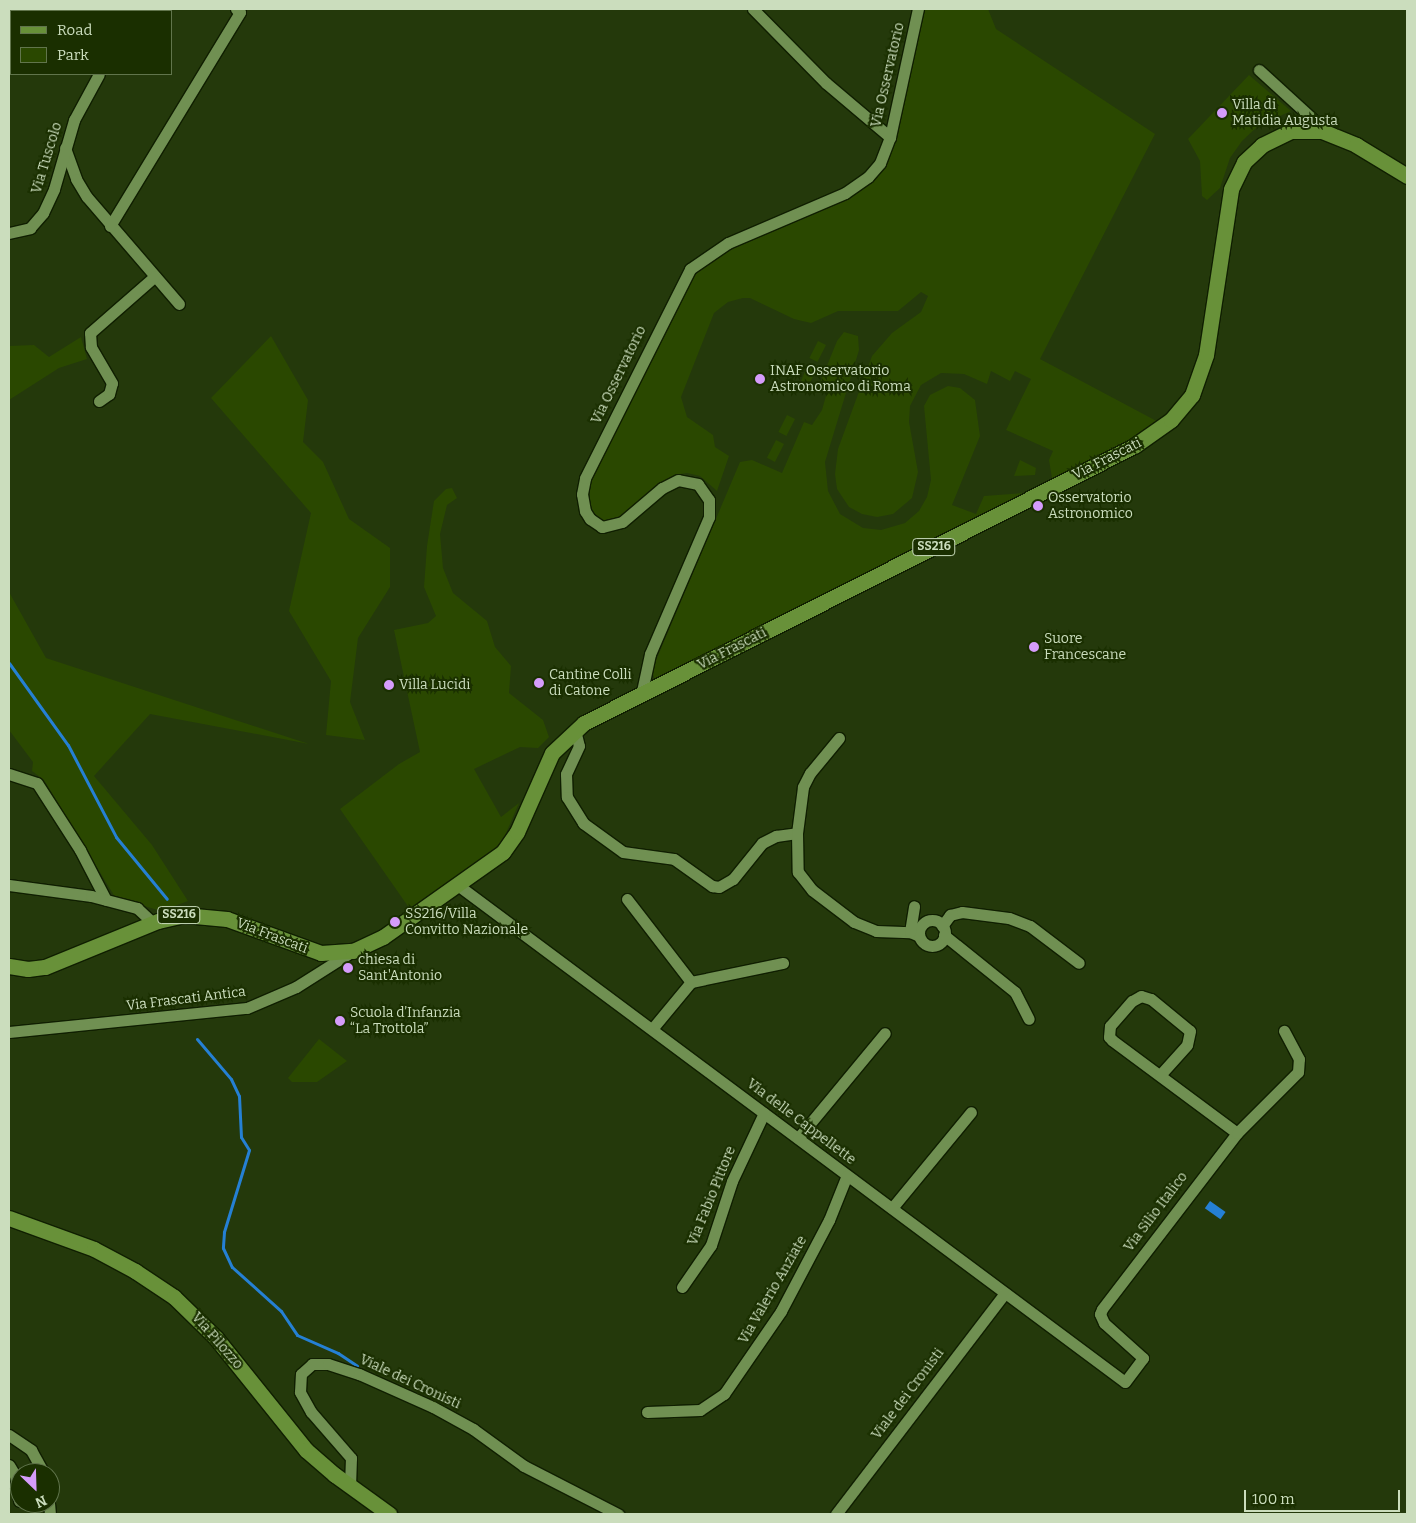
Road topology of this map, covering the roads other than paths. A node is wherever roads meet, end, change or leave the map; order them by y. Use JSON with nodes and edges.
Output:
{"nodes":[{"id":1,"x":753,"y":9,"type":"edge"},
{"id":2,"x":918,"y":9,"type":"edge"},
{"id":3,"x":238,"y":10,"type":"edge"},
{"id":4,"x":1259,"y":70,"type":"dead end"},
{"id":5,"x":98,"y":75,"type":"edge"},
{"id":6,"x":1327,"y":132,"type":"junction"},
{"id":7,"x":890,"y":137,"type":"junction"},
{"id":8,"x":65,"y":148,"type":"junction"},
{"id":9,"x":1407,"y":176,"type":"edge"},
{"id":10,"x":110,"y":226,"type":"junction"},
{"id":11,"x":9,"y":233,"type":"edge"},
{"id":12,"x":154,"y":276,"type":"junction"},
{"id":13,"x":179,"y":304,"type":"dead end"},
{"id":14,"x":99,"y":402,"type":"dead end"},
{"id":15,"x":641,"y":696,"type":"junction"},
{"id":16,"x":575,"y":730,"type":"junction"},
{"id":17,"x":839,"y":738,"type":"dead end"},
{"id":18,"x":9,"y":774,"type":"edge"},
{"id":19,"x":797,"y":833,"type":"junction"},
{"id":20,"x":9,"y":885,"type":"edge"},
{"id":21,"x":459,"y":886,"type":"junction"},
{"id":22,"x":627,"y":899,"type":"dead end"},
{"id":23,"x":106,"y":900,"type":"junction"},
{"id":24,"x":914,"y":906,"type":"dead end"},
{"id":25,"x":153,"y":923,"type":"junction"},
{"id":26,"x":943,"y":930,"type":"junction"},
{"id":27,"x":915,"y":934,"type":"junction"},
{"id":28,"x":353,"y":951,"type":"junction"},
{"id":29,"x":783,"y":963,"type":"dead end"},
{"id":30,"x":1079,"y":963,"type":"dead end"},
{"id":31,"x":9,"y":966,"type":"edge"},
{"id":32,"x":691,"y":982,"type":"junction"},
{"id":33,"x":1029,"y":1019,"type":"dead end"},
{"id":34,"x":652,"y":1030,"type":"junction"},
{"id":35,"x":1284,"y":1031,"type":"dead end"},
{"id":36,"x":9,"y":1032,"type":"edge"},
{"id":37,"x":885,"y":1033,"type":"dead end"},
{"id":38,"x":1160,"y":1075,"type":"junction"},
{"id":39,"x":971,"y":1112,"type":"dead end"},
{"id":40,"x":764,"y":1113,"type":"junction"},
{"id":41,"x":1236,"y":1133,"type":"junction"},
{"id":42,"x":798,"y":1138,"type":"junction"},
{"id":43,"x":847,"y":1175,"type":"junction"},
{"id":44,"x":892,"y":1208,"type":"junction"},
{"id":45,"x":9,"y":1218,"type":"edge"},
{"id":46,"x":682,"y":1287,"type":"dead end"},
{"id":47,"x":1005,"y":1293,"type":"junction"},
{"id":48,"x":1126,"y":1382,"type":"joint"},
{"id":49,"x":648,"y":1412,"type":"dead end"},
{"id":50,"x":9,"y":1435,"type":"edge"},
{"id":51,"x":38,"y":1463,"type":"edge"},
{"id":52,"x":350,"y":1486,"type":"junction"},
{"id":53,"x":389,"y":1514,"type":"edge"},
{"id":54,"x":618,"y":1514,"type":"edge"},
{"id":55,"x":836,"y":1514,"type":"edge"}],
"edges":[{"from":1,"to":7,"type":"street"},
{"from":2,"to":7,"type":"street","name":"Via Osservatorio"},
{"from":3,"to":10,"type":"street"},
{"from":4,"to":6,"type":"street","name":"Via Frascati"},
{"from":5,"to":8,"type":"street","name":"Via Tuscolo"},
{"from":6,"to":9,"type":"main road","name":"Via Frascati","number":"SS216"},
{"from":6,"to":15,"type":"main road","name":"Via Frascati","number":"SS216"},
{"from":7,"to":15,"type":"street","name":"Via Osservatorio"},
{"from":8,"to":10,"type":"street"},
{"from":8,"to":11,"type":"street","name":"Via Tuscolo"},
{"from":10,"to":12,"type":"street"},
{"from":12,"to":13,"type":"street"},
{"from":12,"to":14,"type":"street"},
{"from":15,"to":16,"type":"main road","name":"Via Frascati","number":"SS216"},
{"from":16,"to":19,"type":"street"},
{"from":16,"to":21,"type":"main road","name":"Via Frascati","number":"SS216"},
{"from":17,"to":19,"type":"street"},
{"from":18,"to":23,"type":"street"},
{"from":19,"to":27,"type":"street"},
{"from":20,"to":23,"type":"street"},
{"from":21,"to":28,"type":"main road","name":"Via Frascati","number":"SS216"},
{"from":21,"to":34,"type":"street","name":"Via delle Cappellette"},
{"from":22,"to":32,"type":"street"},
{"from":23,"to":25,"type":"street"},
{"from":24,"to":27,"type":"street"},
{"from":25,"to":28,"type":"main road","name":"Via Frascati","number":"SS216"},
{"from":25,"to":31,"type":"main road","name":"Via Frascati","number":"SS216"},
{"from":26,"to":27,"type":"street"},
{"from":26,"to":27,"type":"street"},
{"from":26,"to":30,"type":"street"},
{"from":26,"to":33,"type":"street"},
{"from":28,"to":36,"type":"street","name":"Via Frascati Antica"},
{"from":29,"to":32,"type":"street"},
{"from":32,"to":34,"type":"street"},
{"from":34,"to":40,"type":"street","name":"Via delle Cappellette"},
{"from":35,"to":41,"type":"street"},
{"from":37,"to":42,"type":"street"},
{"from":38,"to":38,"type":"street"},
{"from":38,"to":41,"type":"street"},
{"from":39,"to":44,"type":"street"},
{"from":40,"to":42,"type":"street","name":"Via delle Cappellette"},
{"from":40,"to":46,"type":"street","name":"Via Fabio Pittore"},
{"from":41,"to":48,"type":"street","name":"Via Silio Italico"},
{"from":42,"to":43,"type":"street","name":"Via delle Cappellette"},
{"from":43,"to":44,"type":"street","name":"Via delle Cappellette"},
{"from":43,"to":49,"type":"street","name":"Via Valerio Anziate"},
{"from":44,"to":47,"type":"street","name":"Via delle Cappellette"},
{"from":45,"to":52,"type":"main road","name":"Via Pilozzo"},
{"from":47,"to":48,"type":"street","name":"Via delle Cappellette"},
{"from":47,"to":55,"type":"street","name":"Viale dei Cronisti"},
{"from":50,"to":51,"type":"street"},
{"from":52,"to":53,"type":"main road","name":"Via Pilozzo"},
{"from":52,"to":54,"type":"street","name":"Viale dei Cronisti"}]}
